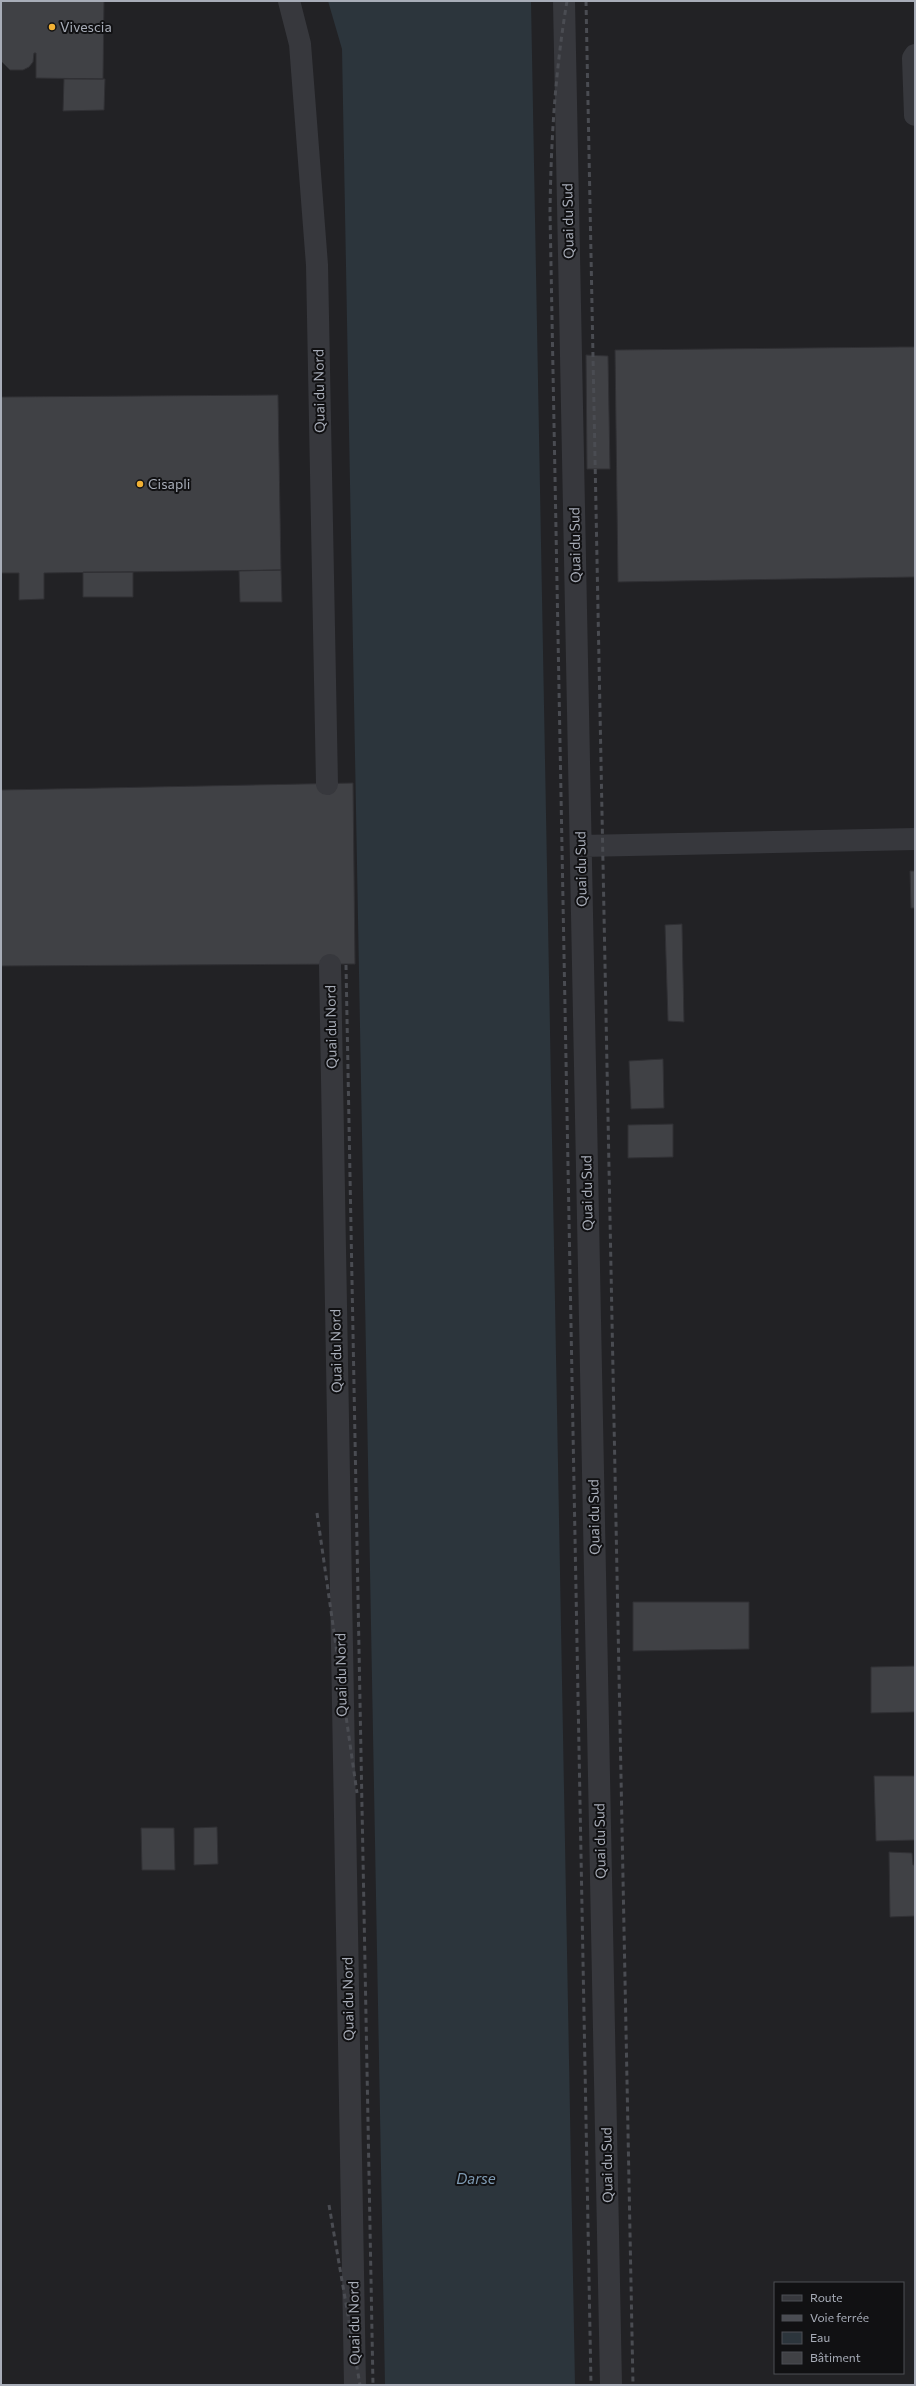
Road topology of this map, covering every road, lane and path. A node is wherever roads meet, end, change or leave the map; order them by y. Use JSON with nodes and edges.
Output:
{"nodes":[{"id":1,"x":289,"y":1,"type":"edge"},
{"id":2,"x":564,"y":1,"type":"edge"},
{"id":3,"x":915,"y":55,"type":"edge"},
{"id":4,"x":915,"y":115,"type":"edge"},
{"id":5,"x":327,"y":784,"type":"dead end"},
{"id":6,"x":915,"y":839,"type":"edge"},
{"id":7,"x":581,"y":846,"type":"junction"},
{"id":8,"x":330,"y":964,"type":"dead end"},
{"id":9,"x":355,"y":2385,"type":"edge"},
{"id":10,"x":611,"y":2385,"type":"edge"}],
"edges":[{"from":1,"to":5,"type":"street","name":"Quai du Nord"},
{"from":2,"to":7,"type":"street","name":"Quai du Sud"},
{"from":3,"to":4,"type":"street"},
{"from":6,"to":7,"type":"street"},
{"from":7,"to":10,"type":"street","name":"Quai du Sud"},
{"from":8,"to":9,"type":"street","name":"Quai du Nord"}]}
